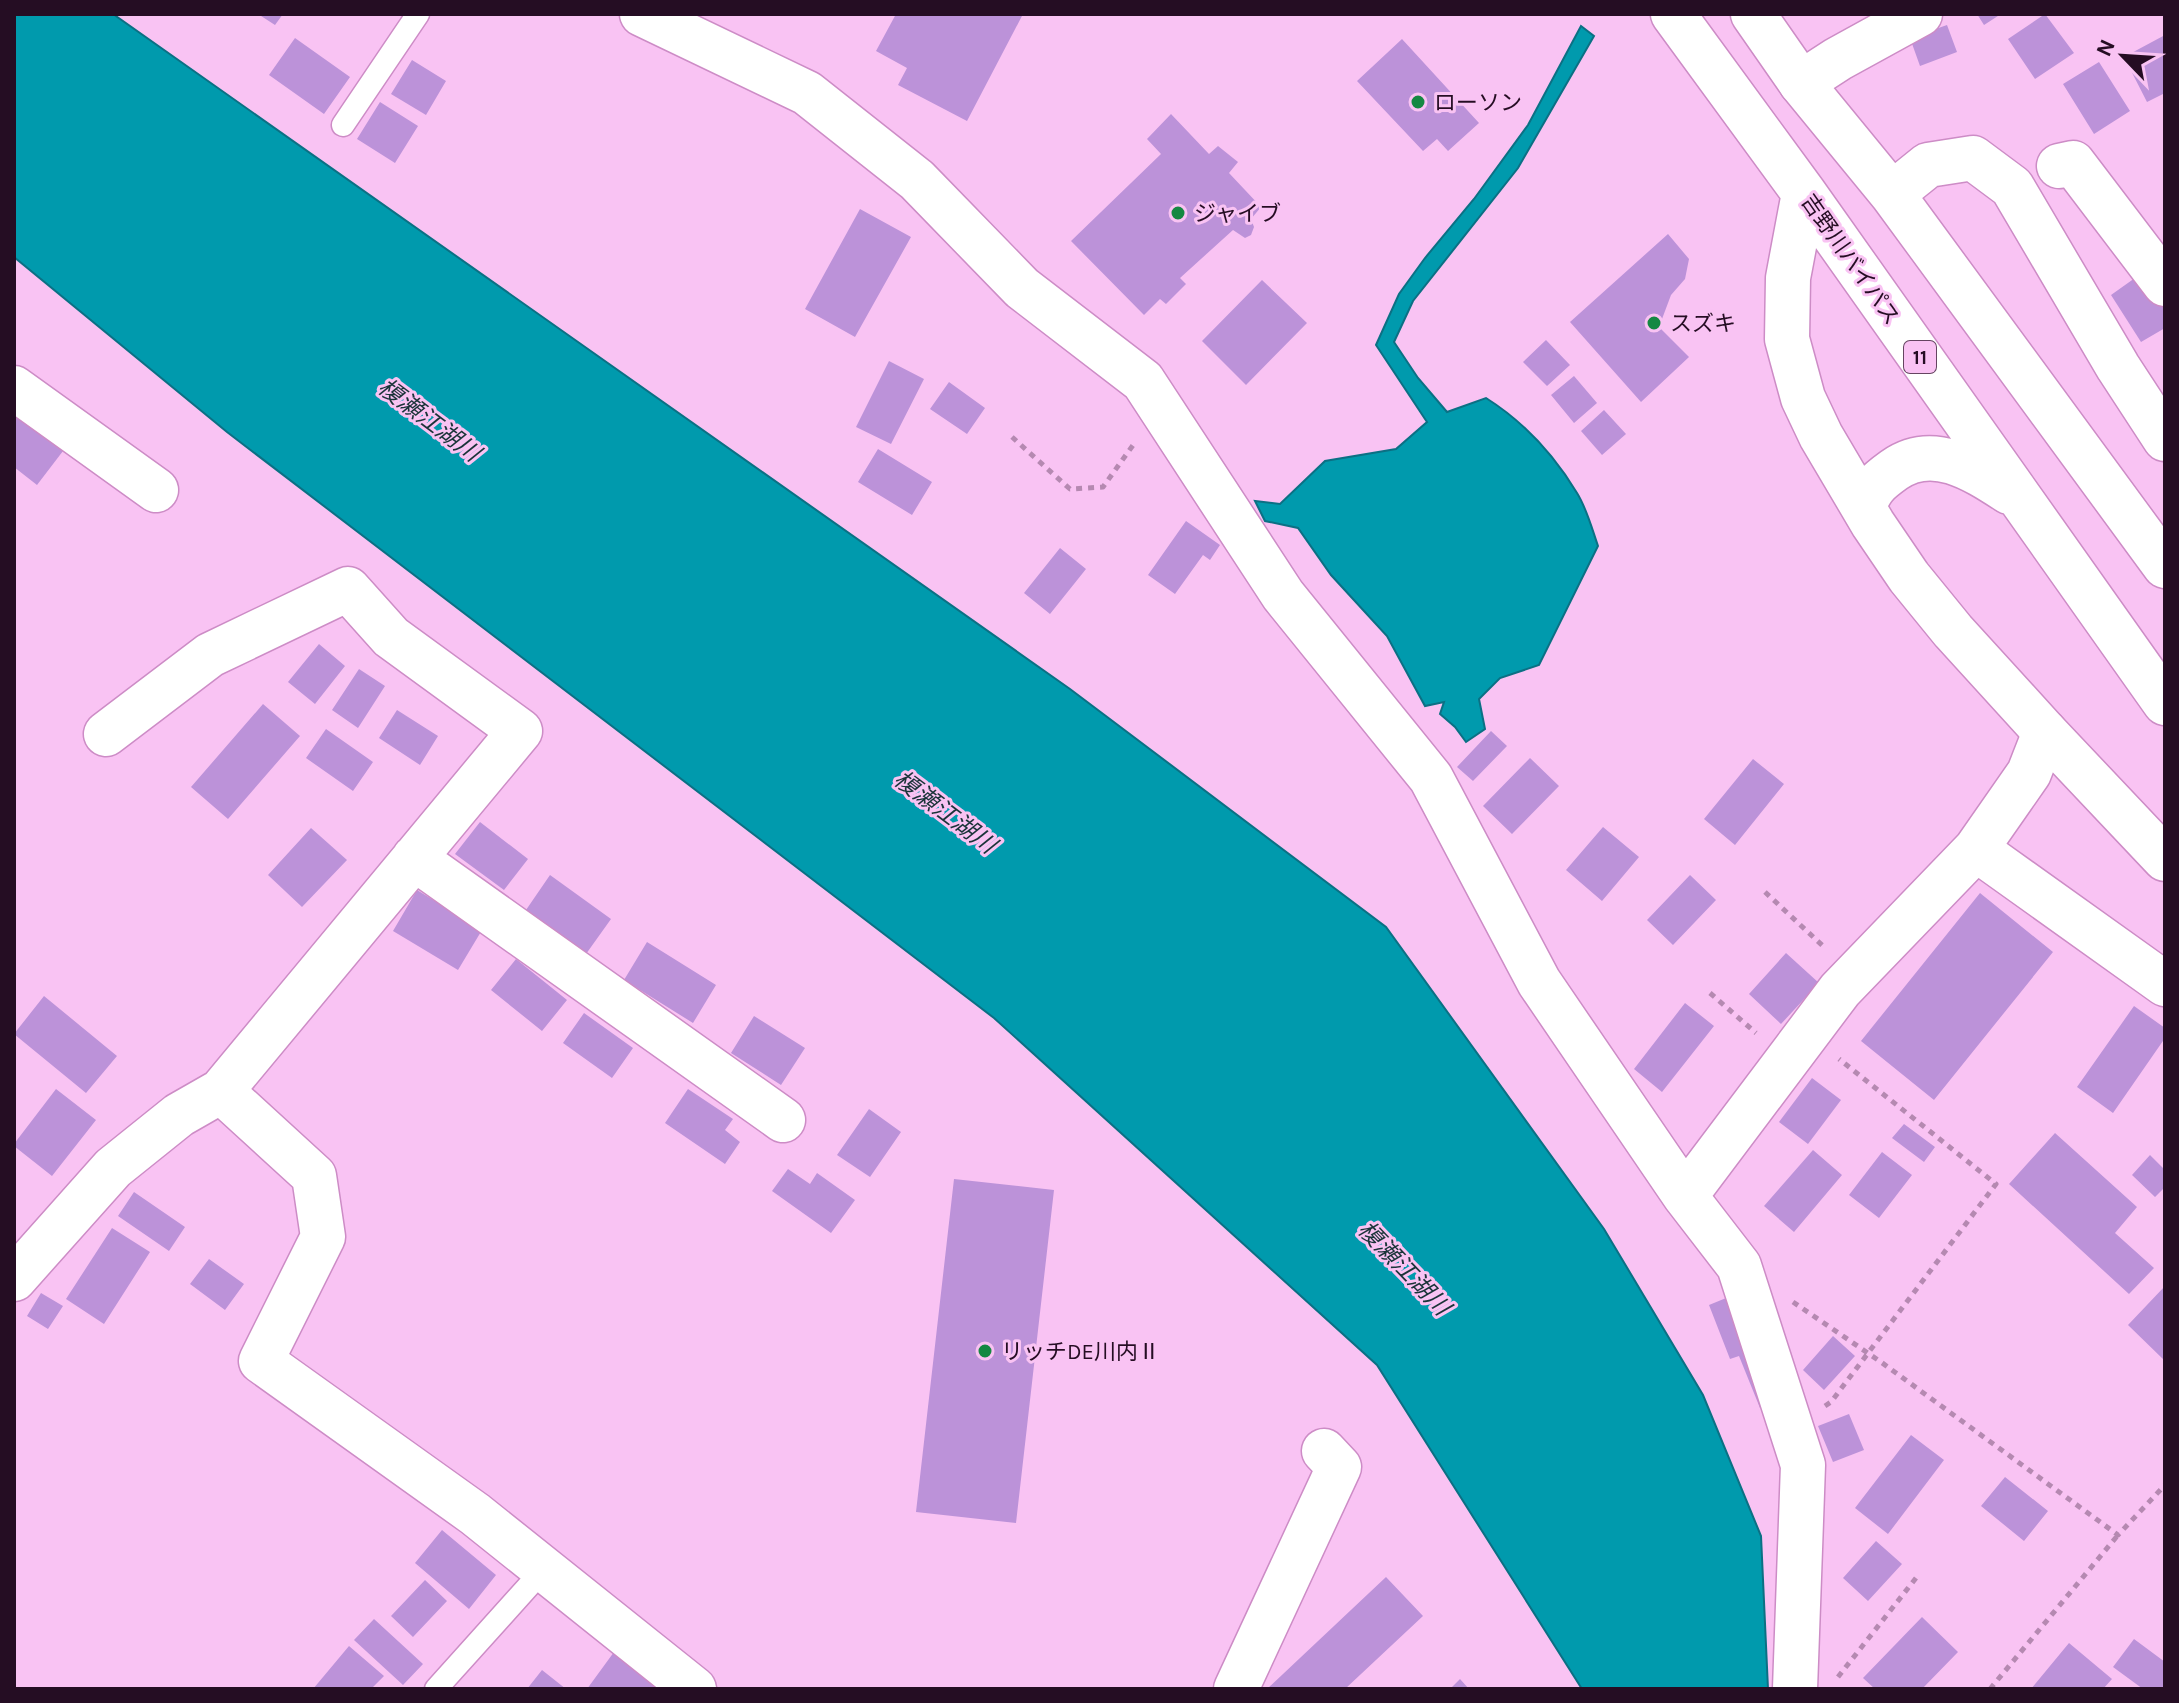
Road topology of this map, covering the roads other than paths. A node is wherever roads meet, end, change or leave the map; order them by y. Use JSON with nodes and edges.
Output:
{"nodes":[{"id":1,"x":418,"y":14,"type":"edge"},
{"id":2,"x":642,"y":14,"type":"edge"},
{"id":3,"x":1673,"y":14,"type":"edge"},
{"id":4,"x":1753,"y":14,"type":"edge"},
{"id":5,"x":1920,"y":14,"type":"edge"},
{"id":6,"x":1801,"y":83,"type":"junction"},
{"id":7,"x":343,"y":125,"type":"dead end"},
{"id":8,"x":2059,"y":166,"type":"dead end"},
{"id":9,"x":1804,"y":193,"type":"junction"},
{"id":10,"x":1892,"y":194,"type":"junction"},
{"id":11,"x":2165,"y":284,"type":"edge"},
{"id":12,"x":14,"y":388,"type":"edge"},
{"id":13,"x":2165,"y":439,"type":"edge"},
{"id":14,"x":156,"y":490,"type":"dead end"},
{"id":15,"x":2020,"y":499,"type":"junction"},
{"id":16,"x":1863,"y":507,"type":"junction"},
{"id":17,"x":2165,"y":566,"type":"edge"},
{"id":18,"x":2165,"y":703,"type":"edge"},
{"id":19,"x":2045,"y":732,"type":"junction"},
{"id":20,"x":106,"y":734,"type":"dead end"},
{"id":21,"x":1976,"y":849,"type":"junction"},
{"id":22,"x":414,"y":858,"type":"junction"},
{"id":23,"x":2165,"y":859,"type":"edge"},
{"id":24,"x":2165,"y":984,"type":"edge"},
{"id":25,"x":221,"y":1091,"type":"junction"},
{"id":26,"x":783,"y":1120,"type":"dead end"},
{"id":27,"x":1685,"y":1196,"type":"junction"},
{"id":28,"x":14,"y":1279,"type":"edge"},
{"id":29,"x":1324,"y":1451,"type":"dead end"},
{"id":30,"x":544,"y":1569,"type":"junction"},
{"id":31,"x":436,"y":1689,"type":"edge"},
{"id":32,"x":694,"y":1689,"type":"edge"},
{"id":33,"x":1236,"y":1689,"type":"edge"},
{"id":34,"x":1795,"y":1689,"type":"edge"}],
"edges":[{"from":1,"to":7,"type":"lane"},
{"from":2,"to":27,"type":"main road"},
{"from":3,"to":9,"type":"main road","name":"吉野川バイパス","number":"11"},
{"from":4,"to":6,"type":"main road"},
{"from":5,"to":6,"type":"main road"},
{"from":6,"to":10,"type":"main road"},
{"from":8,"to":11,"type":"main road"},
{"from":9,"to":15,"type":"main road","name":"吉野川バイパス","number":"11"},
{"from":9,"to":16,"type":"main road"},
{"from":10,"to":13,"type":"main road"},
{"from":10,"to":17,"type":"main road"},
{"from":12,"to":14,"type":"main road"},
{"from":15,"to":16,"type":"main road"},
{"from":15,"to":18,"type":"main road","name":"吉野川バイパス","number":"11"},
{"from":16,"to":19,"type":"main road"},
{"from":19,"to":21,"type":"main road"},
{"from":19,"to":23,"type":"main road"},
{"from":20,"to":22,"type":"main road"},
{"from":21,"to":24,"type":"main road"},
{"from":21,"to":27,"type":"main road"},
{"from":22,"to":25,"type":"main road"},
{"from":22,"to":26,"type":"main road"},
{"from":25,"to":28,"type":"main road"},
{"from":25,"to":30,"type":"main road"},
{"from":27,"to":34,"type":"main road"},
{"from":29,"to":33,"type":"main road"},
{"from":30,"to":31,"type":"lane"},
{"from":30,"to":32,"type":"main road"}]}
